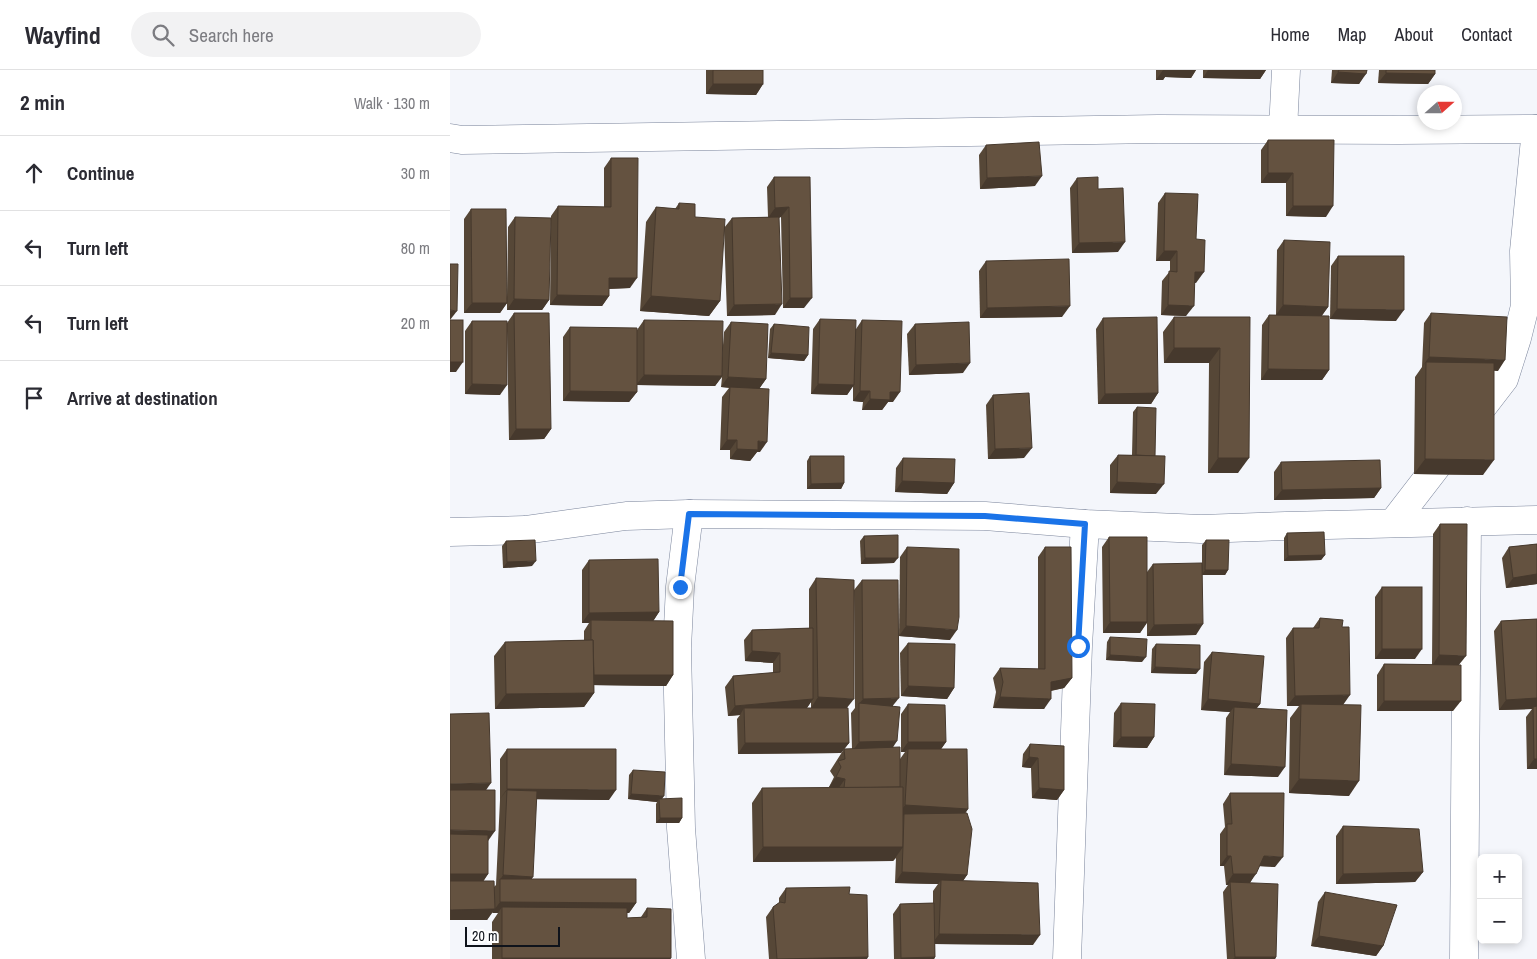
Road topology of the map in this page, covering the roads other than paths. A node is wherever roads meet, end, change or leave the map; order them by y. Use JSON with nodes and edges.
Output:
{"nodes":[{"id":1,"x":1286,"y":70,"type":"edge"},
{"id":2,"x":1536,"y":129,"type":"edge"},
{"id":3,"x":1283,"y":130,"type":"junction"},
{"id":4,"x":450,"y":138,"type":"edge"},
{"id":5,"x":689,"y":514,"type":"junction"},
{"id":6,"x":1537,"y":520,"type":"edge"},
{"id":7,"x":1467,"y":521,"type":"junction"},
{"id":8,"x":1393,"y":523,"type":"junction"},
{"id":9,"x":1085,"y":524,"type":"junction"},
{"id":10,"x":450,"y":532,"type":"edge"},
{"id":11,"x":691,"y":959,"type":"edge"},
{"id":12,"x":1067,"y":959,"type":"edge"},
{"id":13,"x":1464,"y":959,"type":"edge"}],
"edges":[{"from":1,"to":3,"type":"street"},
{"from":2,"to":3,"type":"street"},
{"from":2,"to":8,"type":"street"},
{"from":3,"to":4,"type":"street"},
{"from":5,"to":9,"type":"street"},
{"from":5,"to":10,"type":"street"},
{"from":5,"to":11,"type":"street"},
{"from":6,"to":7,"type":"street"},
{"from":7,"to":8,"type":"street"},
{"from":7,"to":13,"type":"street"},
{"from":8,"to":9,"type":"street"},
{"from":9,"to":12,"type":"street"}]}
